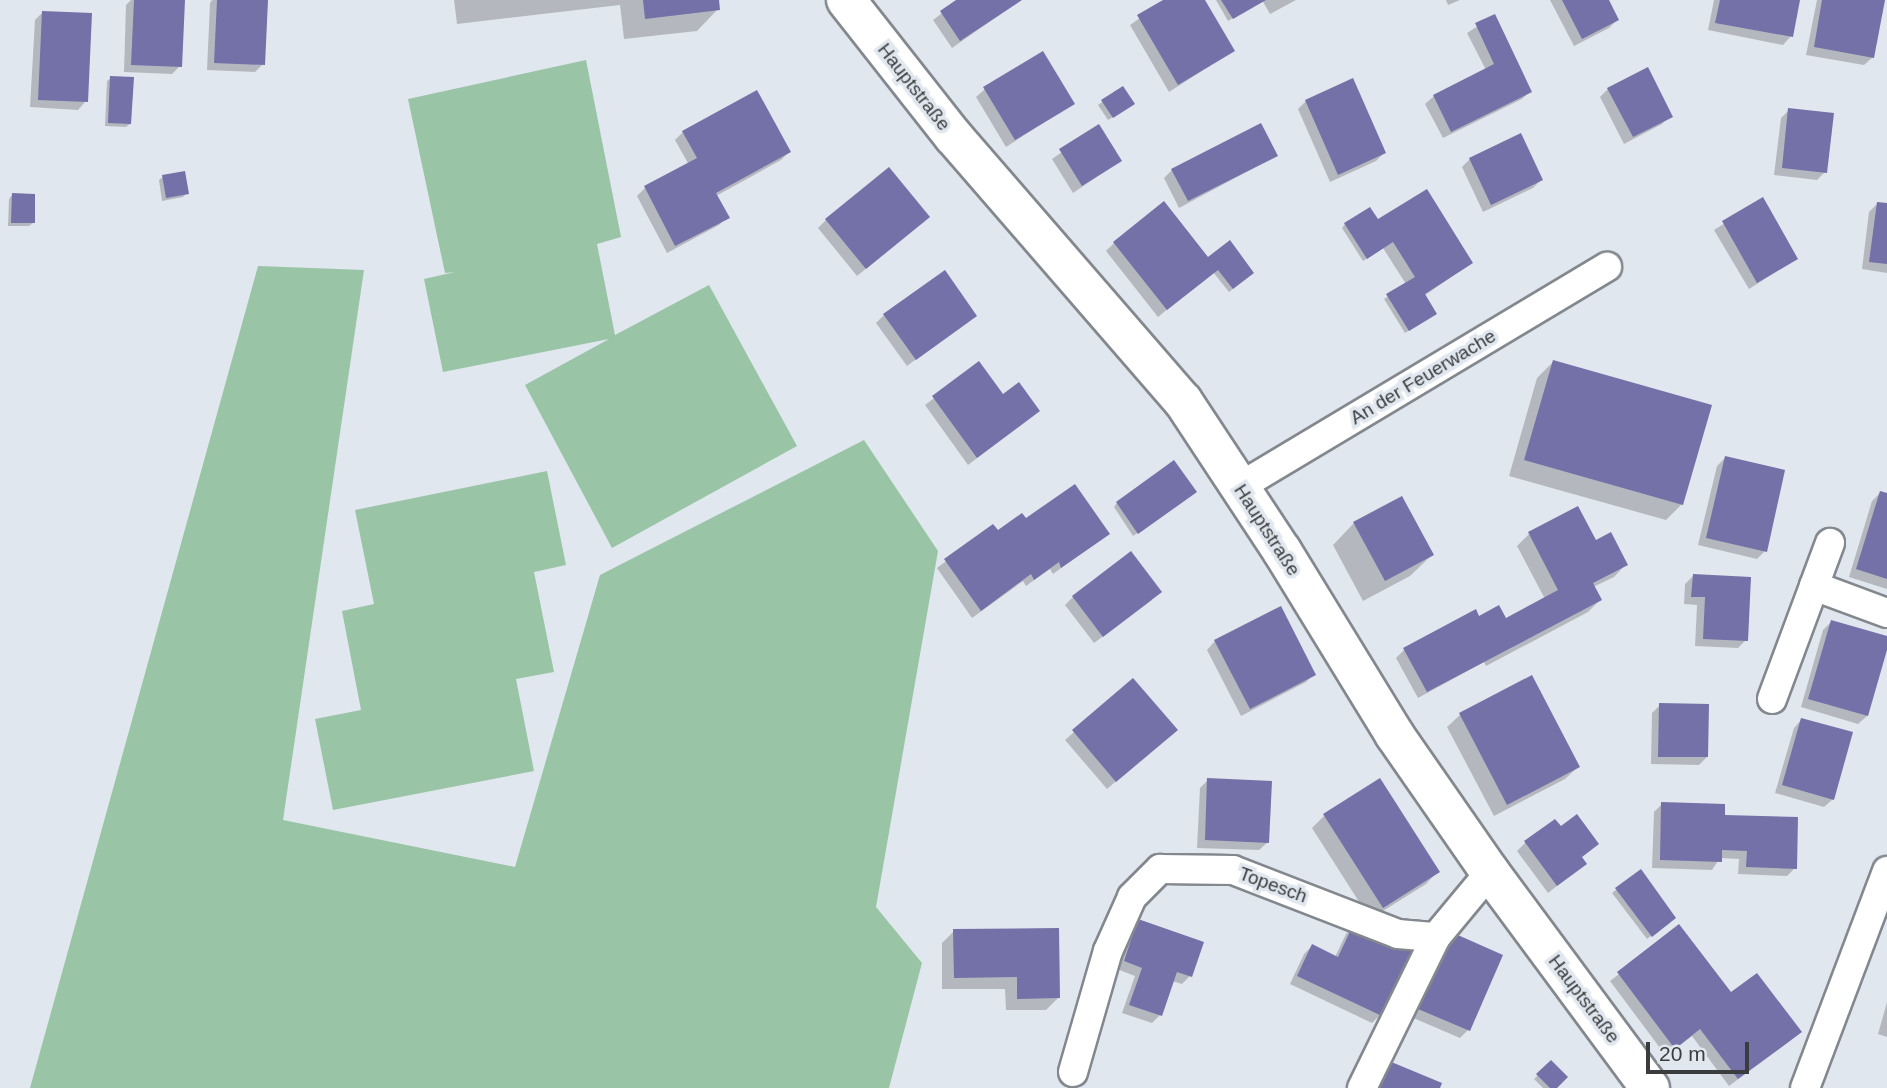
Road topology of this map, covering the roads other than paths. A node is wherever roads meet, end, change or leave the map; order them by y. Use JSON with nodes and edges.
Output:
{"nodes":[{"id":1,"x":846,"y":0,"type":"edge"},
{"id":2,"x":1607,"y":267,"type":"dead end"},
{"id":3,"x":1239,"y":486,"type":"junction"},
{"id":4,"x":1830,"y":543,"type":"dead end"},
{"id":5,"x":1814,"y":586,"type":"junction"},
{"id":6,"x":1887,"y":613,"type":"edge"},
{"id":7,"x":1772,"y":699,"type":"dead end"},
{"id":8,"x":1887,"y":871,"type":"edge"},
{"id":9,"x":1490,"y":872,"type":"junction"},
{"id":10,"x":1436,"y":937,"type":"junction"},
{"id":11,"x":1073,"y":1072,"type":"dead end"},
{"id":12,"x":1362,"y":1088,"type":"edge"},
{"id":13,"x":1650,"y":1088,"type":"edge"},
{"id":14,"x":1805,"y":1088,"type":"edge"}],
"edges":[{"from":1,"to":3,"type":"main road","name":"Hauptstraße"},
{"from":2,"to":3,"type":"street","name":"An der Feuerwache"},
{"from":3,"to":9,"type":"main road","name":"Hauptstraße"},
{"from":4,"to":5,"type":"street"},
{"from":5,"to":6,"type":"street"},
{"from":5,"to":7,"type":"street"},
{"from":8,"to":14,"type":"street"},
{"from":9,"to":10,"type":"street"},
{"from":9,"to":13,"type":"main road","name":"Hauptstraße"},
{"from":10,"to":11,"type":"street","name":"Topesch"},
{"from":10,"to":12,"type":"street"}]}
